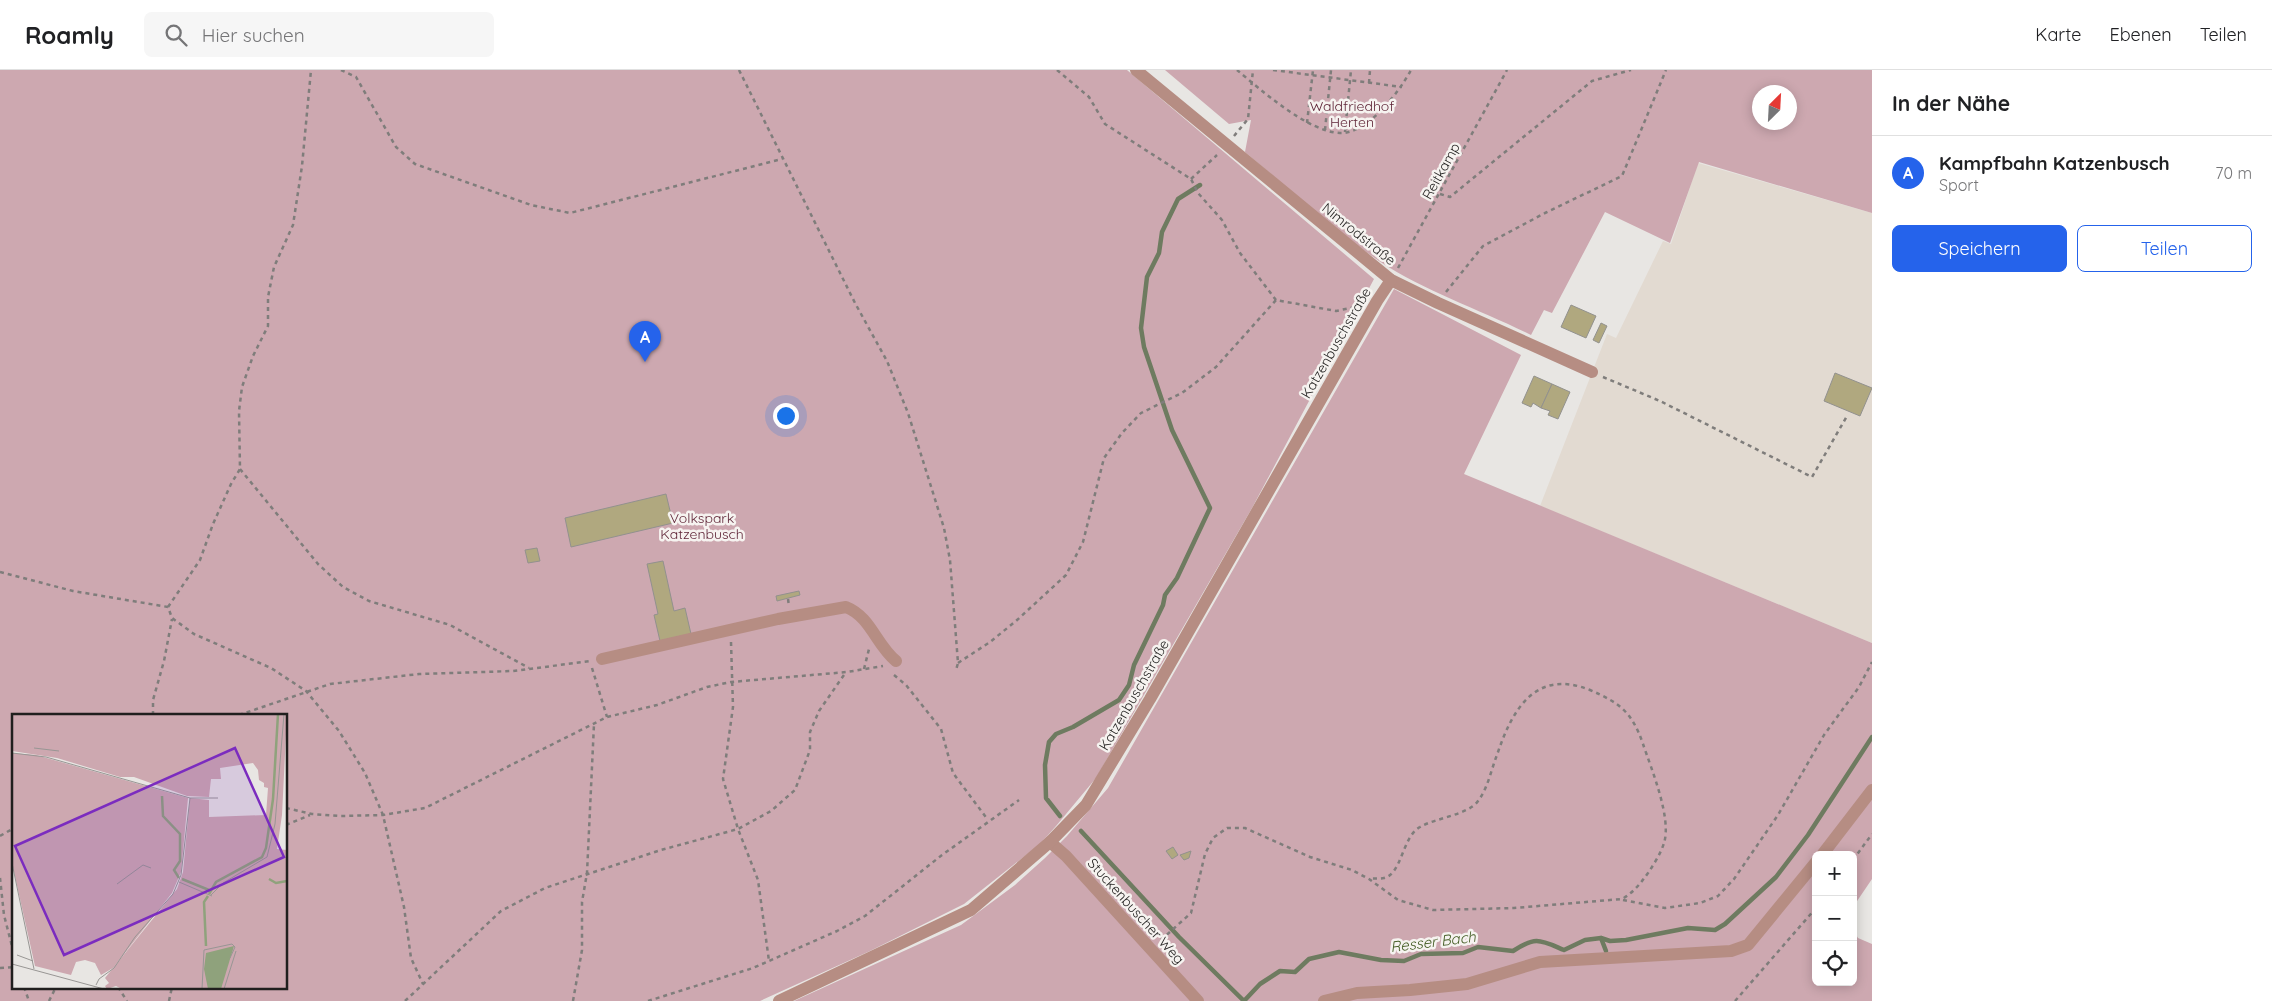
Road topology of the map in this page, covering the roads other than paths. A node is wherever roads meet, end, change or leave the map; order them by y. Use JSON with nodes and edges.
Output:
{"nodes":[{"id":1,"x":1136,"y":70,"type":"edge"},
{"id":2,"x":1391,"y":280,"type":"junction"},
{"id":3,"x":1592,"y":372,"type":"road end"},
{"id":4,"x":596,"y":660,"type":"road end"},
{"id":5,"x":894,"y":667,"type":"road end"},
{"id":6,"x":1872,"y":790,"type":"edge"},
{"id":7,"x":1050,"y":842,"type":"junction"},
{"id":8,"x":1825,"y":851,"type":"edge"},
{"id":9,"x":1812,"y":867,"type":"edge"},
{"id":10,"x":779,"y":1001,"type":"edge"},
{"id":11,"x":1198,"y":1001,"type":"edge"},
{"id":12,"x":1324,"y":1001,"type":"edge"}],
"edges":[{"from":1,"to":2,"type":"street","name":"Nimrodstraße"},
{"from":2,"to":3,"type":"street","name":"Nimrodstraße"},
{"from":2,"to":7,"type":"street","name":"Katzenbuschstraße"},
{"from":4,"to":5,"type":"street"},
{"from":6,"to":8,"type":"street"},
{"from":7,"to":10,"type":"street","name":"Katzenbuschstraße"},
{"from":7,"to":11,"type":"street","name":"Stuckenbuscher Weg"},
{"from":9,"to":12,"type":"street"}]}
